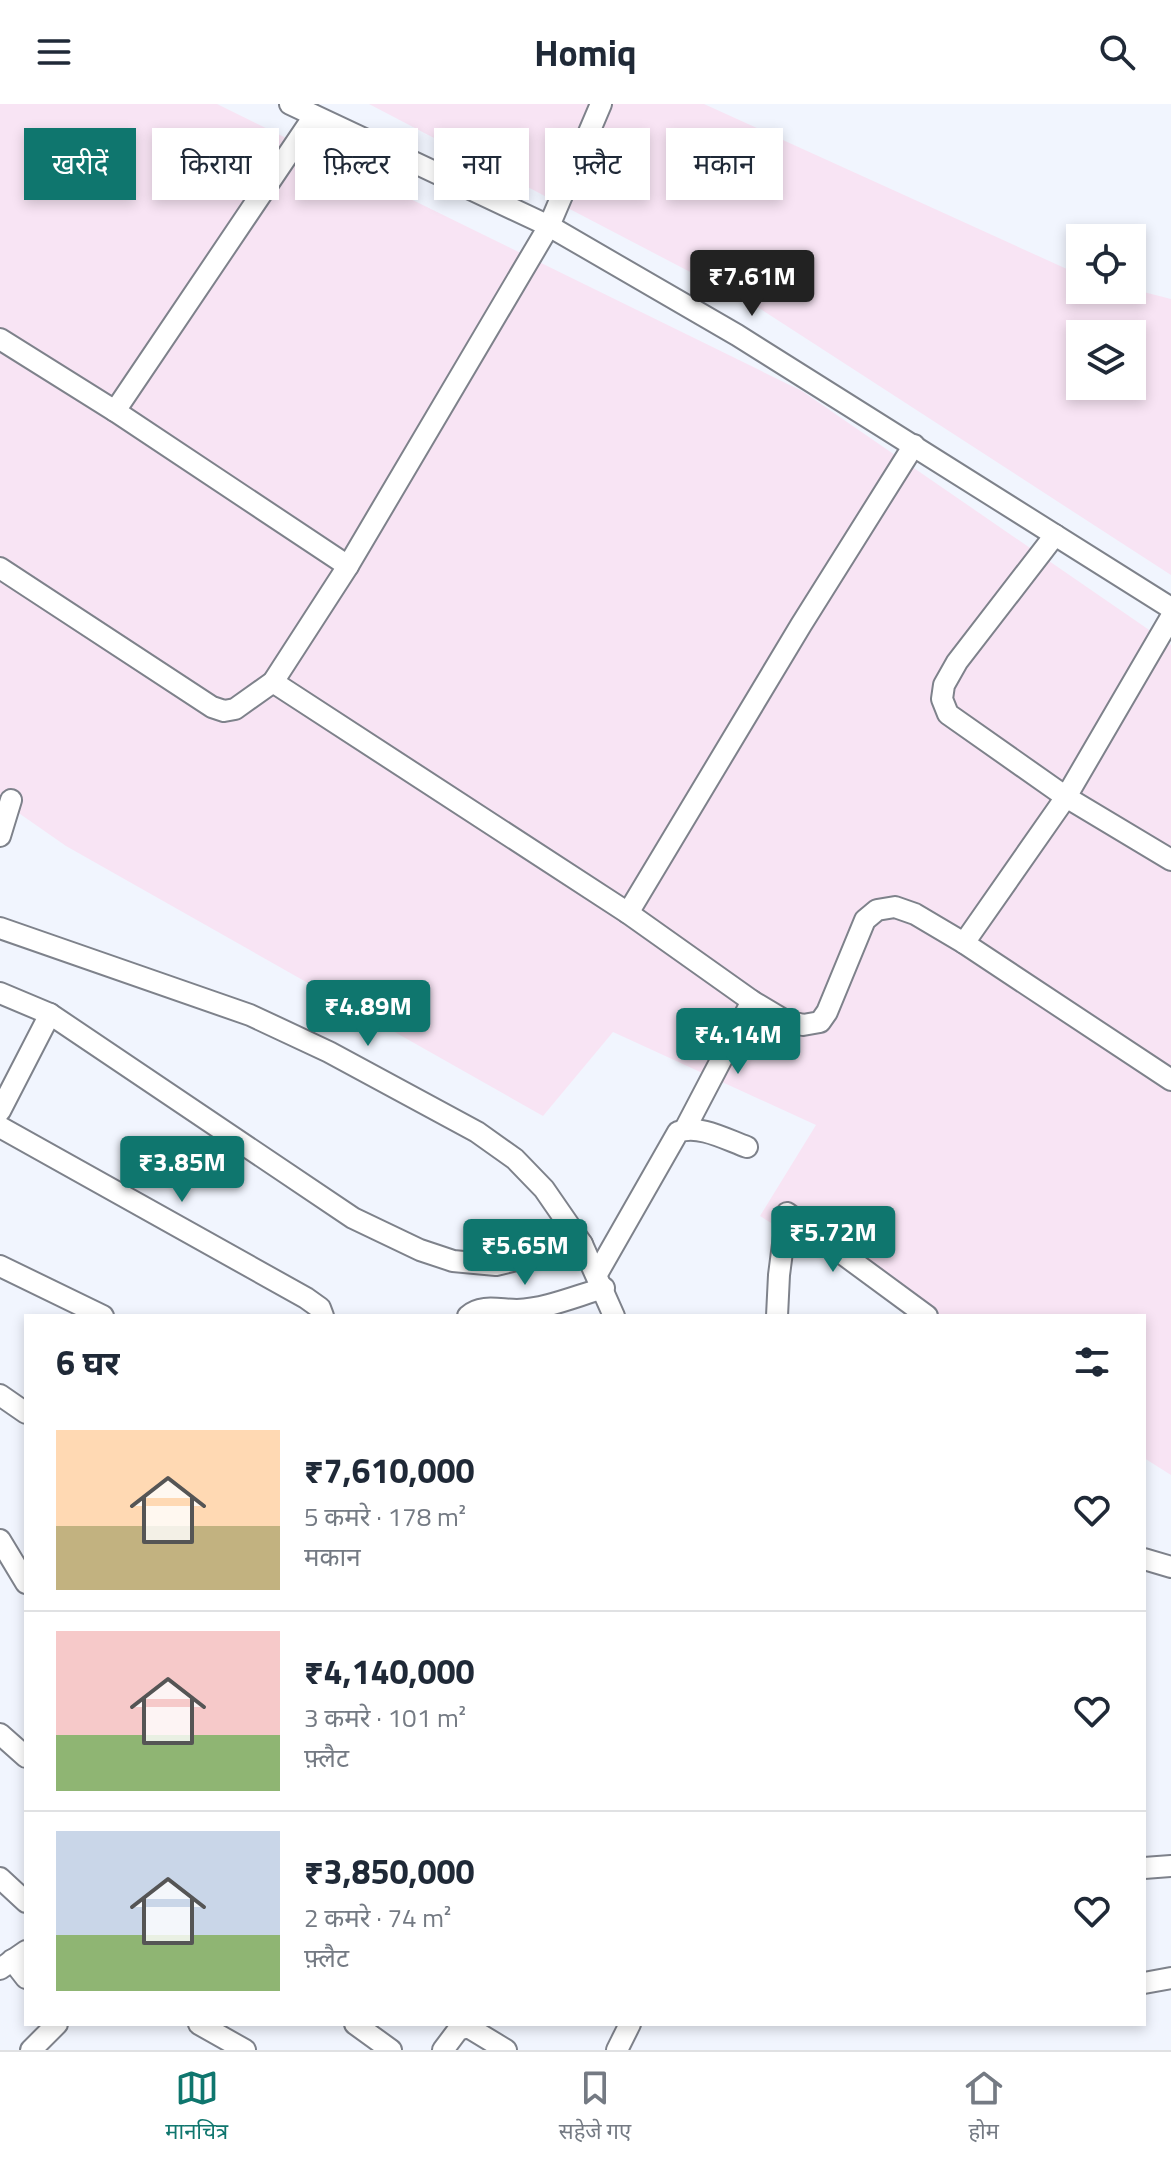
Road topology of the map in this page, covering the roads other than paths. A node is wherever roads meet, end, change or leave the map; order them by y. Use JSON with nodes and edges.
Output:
{"nodes":[{"id":1,"x":290,"y":104,"type":"edge"},
{"id":2,"x":601,"y":104,"type":"edge"},
{"id":3,"x":314,"y":116,"type":"junction"},
{"id":4,"x":549,"y":226,"type":"junction"},
{"id":5,"x":0,"y":339,"type":"edge"},
{"id":6,"x":115,"y":411,"type":"junction"},
{"id":7,"x":914,"y":445,"type":"junction"},
{"id":8,"x":1055,"y":535,"type":"junction"},
{"id":9,"x":348,"y":566,"type":"junction"},
{"id":10,"x":0,"y":568,"type":"edge"},
{"id":11,"x":1171,"y":608,"type":"edge"},
{"id":12,"x":1171,"y":617,"type":"edge"},
{"id":13,"x":273,"y":682,"type":"junction"},
{"id":14,"x":1066,"y":797,"type":"junction"},
{"id":15,"x":11,"y":800,"type":"dead end"},
{"id":16,"x":0,"y":836,"type":"edge"},
{"id":17,"x":1171,"y":860,"type":"edge"},
{"id":18,"x":628,"y":913,"type":"junction"},
{"id":19,"x":0,"y":928,"type":"edge"},
{"id":20,"x":964,"y":943,"type":"junction"},
{"id":21,"x":0,"y":993,"type":"edge"},
{"id":22,"x":752,"y":1001,"type":"junction"},
{"id":23,"x":50,"y":1014,"type":"junction"},
{"id":24,"x":1171,"y":1080,"type":"edge"},
{"id":25,"x":0,"y":1111,"type":"edge"},
{"id":26,"x":0,"y":1127,"type":"edge"},
{"id":27,"x":685,"y":1129,"type":"junction"},
{"id":28,"x":747,"y":1147,"type":"dead end"},
{"id":29,"x":582,"y":1244,"type":"junction"},
{"id":30,"x":0,"y":1266,"type":"edge"},
{"id":31,"x":600,"y":1281,"type":"junction"},
{"id":32,"x":99,"y":1314,"type":"edge"},
{"id":33,"x":322,"y":1314,"type":"edge"},
{"id":34,"x":472,"y":1314,"type":"edge"},
{"id":35,"x":613,"y":1314,"type":"edge"},
{"id":36,"x":777,"y":1314,"type":"edge"},
{"id":37,"x":924,"y":1314,"type":"edge"},
{"id":38,"x":0,"y":1395,"type":"edge"},
{"id":39,"x":24,"y":1412,"type":"edge"},
{"id":40,"x":0,"y":1540,"type":"edge"},
{"id":41,"x":1146,"y":1560,"type":"edge"},
{"id":42,"x":1171,"y":1567,"type":"edge"},
{"id":43,"x":24,"y":1580,"type":"edge"},
{"id":44,"x":0,"y":1734,"type":"edge"},
{"id":45,"x":24,"y":1755,"type":"edge"},
{"id":46,"x":1171,"y":1866,"type":"edge"},
{"id":47,"x":1146,"y":1868,"type":"edge"},
{"id":48,"x":0,"y":1878,"type":"edge"},
{"id":49,"x":24,"y":1900,"type":"edge"},
{"id":50,"x":1171,"y":1978,"type":"edge"},
{"id":51,"x":1146,"y":1983,"type":"edge"},
{"id":52,"x":55,"y":2026,"type":"edge"},
{"id":53,"x":203,"y":2026,"type":"edge"},
{"id":54,"x":358,"y":2026,"type":"edge"},
{"id":55,"x":629,"y":2026,"type":"edge"},
{"id":56,"x":31,"y":2050,"type":"edge"},
{"id":57,"x":245,"y":2050,"type":"edge"},
{"id":58,"x":391,"y":2050,"type":"edge"},
{"id":59,"x":443,"y":2050,"type":"edge"},
{"id":60,"x":506,"y":2050,"type":"edge"},
{"id":61,"x":617,"y":2050,"type":"edge"}],
"edges":[{"from":1,"to":3,"type":"street"},
{"from":2,"to":4,"type":"street"},
{"from":3,"to":4,"type":"street"},
{"from":3,"to":6,"type":"street"},
{"from":4,"to":7,"type":"street"},
{"from":4,"to":9,"type":"street"},
{"from":5,"to":6,"type":"street"},
{"from":6,"to":9,"type":"street"},
{"from":7,"to":8,"type":"street"},
{"from":7,"to":18,"type":"street"},
{"from":8,"to":11,"type":"street"},
{"from":8,"to":14,"type":"street"},
{"from":9,"to":13,"type":"street"},
{"from":10,"to":13,"type":"street"},
{"from":12,"to":14,"type":"street"},
{"from":13,"to":18,"type":"street"},
{"from":14,"to":17,"type":"street"},
{"from":14,"to":20,"type":"street"},
{"from":15,"to":16,"type":"street"},
{"from":18,"to":22,"type":"street"},
{"from":19,"to":29,"type":"street"},
{"from":20,"to":22,"type":"street"},
{"from":20,"to":24,"type":"street"},
{"from":21,"to":23,"type":"street"},
{"from":22,"to":27,"type":"street"},
{"from":23,"to":25,"type":"street"},
{"from":23,"to":29,"type":"street"},
{"from":26,"to":33,"type":"street"},
{"from":27,"to":28,"type":"street"},
{"from":27,"to":31,"type":"street"},
{"from":29,"to":31,"type":"street"},
{"from":30,"to":32,"type":"street"},
{"from":31,"to":34,"type":"street"},
{"from":31,"to":35,"type":"street"},
{"from":36,"to":37,"type":"street"},
{"from":38,"to":39,"type":"street"},
{"from":40,"to":43,"type":"street"},
{"from":41,"to":42,"type":"street"},
{"from":44,"to":45,"type":"street"},
{"from":46,"to":47,"type":"street"},
{"from":48,"to":49,"type":"street"},
{"from":50,"to":51,"type":"street"},
{"from":52,"to":56,"type":"street"},
{"from":53,"to":57,"type":"street"},
{"from":54,"to":58,"type":"street"},
{"from":55,"to":61,"type":"street"},
{"from":59,"to":60,"type":"street"}]}
